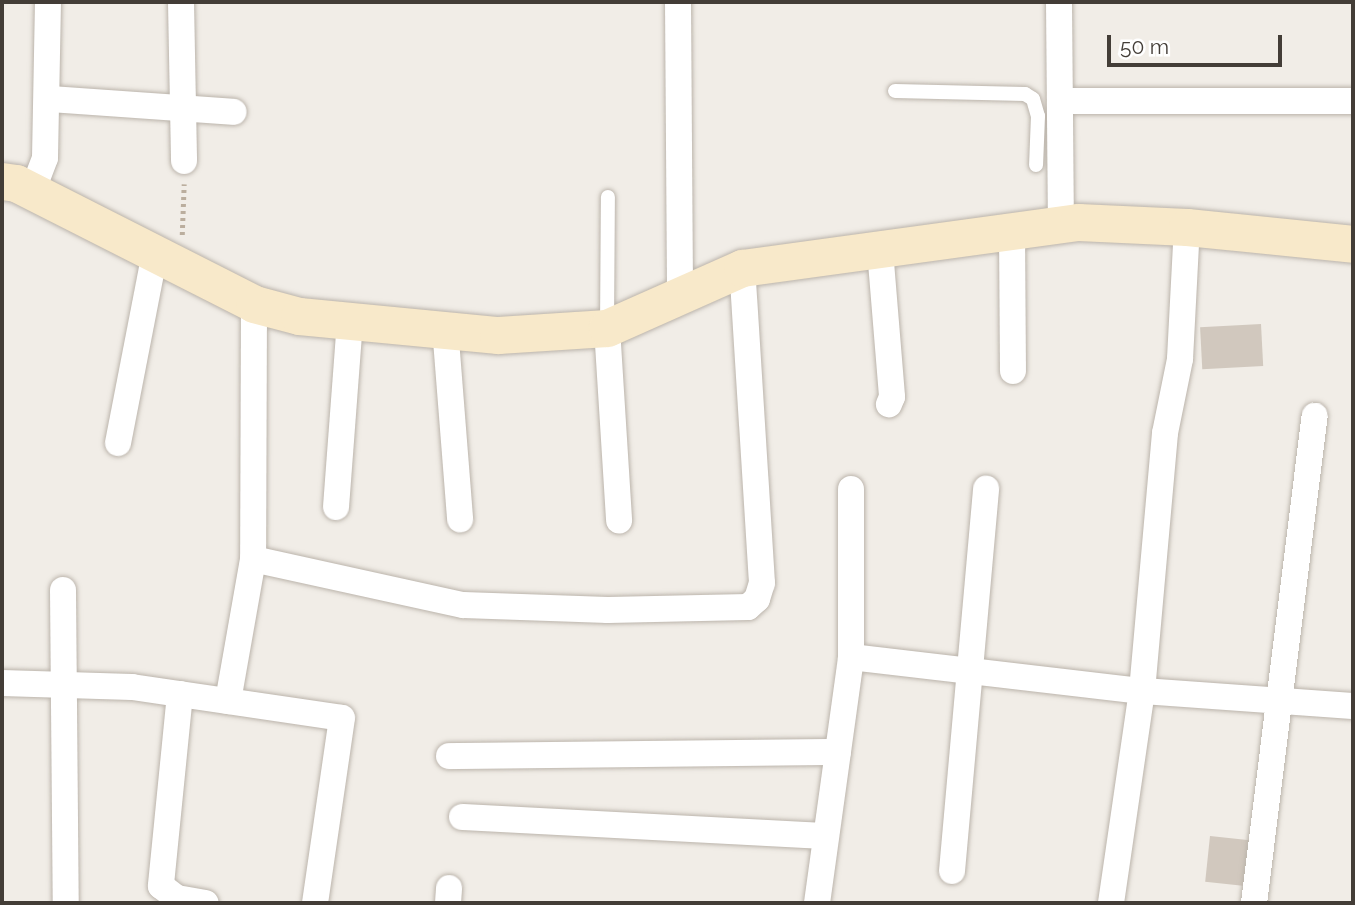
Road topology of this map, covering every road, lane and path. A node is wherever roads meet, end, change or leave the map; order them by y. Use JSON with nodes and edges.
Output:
{"nodes":[{"id":1,"x":48,"y":2,"type":"edge"},
{"id":2,"x":181,"y":2,"type":"edge"},
{"id":3,"x":678,"y":2,"type":"edge"},
{"id":4,"x":1059,"y":2,"type":"edge"},
{"id":5,"x":895,"y":91,"type":"dead end"},
{"id":6,"x":49,"y":99,"type":"junction"},
{"id":7,"x":1353,"y":101,"type":"edge"},
{"id":8,"x":181,"y":110,"type":"junction"},
{"id":9,"x":1054,"y":111,"type":"junction"},
{"id":10,"x":234,"y":112,"type":"dead end"},
{"id":11,"x":184,"y":161,"type":"joint"},
{"id":12,"x":1037,"y":165,"type":"dead end"},
{"id":13,"x":17,"y":187,"type":"edge"},
{"id":14,"x":608,"y":197,"type":"dead end"},
{"id":15,"x":1061,"y":225,"type":"junction"},
{"id":16,"x":1187,"y":227,"type":"junction"},
{"id":17,"x":1012,"y":231,"type":"junction"},
{"id":18,"x":1353,"y":244,"type":"edge"},
{"id":19,"x":880,"y":250,"type":"junction"},
{"id":20,"x":167,"y":258,"type":"junction"},
{"id":21,"x":742,"y":268,"type":"junction"},
{"id":22,"x":680,"y":297,"type":"junction"},
{"id":23,"x":254,"y":303,"type":"junction"},
{"id":24,"x":350,"y":319,"type":"junction"},
{"id":25,"x":445,"y":327,"type":"junction"},
{"id":26,"x":607,"y":328,"type":"junction"},
{"id":27,"x":1013,"y":371,"type":"dead end"},
{"id":28,"x":889,"y":404,"type":"dead end"},
{"id":29,"x":1315,"y":416,"type":"dead end"},
{"id":30,"x":118,"y":443,"type":"dead end"},
{"id":31,"x":850,"y":489,"type":"dead end"},
{"id":32,"x":986,"y":489,"type":"dead end"},
{"id":33,"x":336,"y":508,"type":"dead end"},
{"id":34,"x":460,"y":519,"type":"dead end"},
{"id":35,"x":620,"y":521,"type":"dead end"},
{"id":36,"x":253,"y":559,"type":"junction"},
{"id":37,"x":63,"y":590,"type":"dead end"},
{"id":38,"x":851,"y":657,"type":"junction"},
{"id":39,"x":969,"y":671,"type":"junction"},
{"id":40,"x":2,"y":683,"type":"edge"},
{"id":41,"x":66,"y":683,"type":"junction"},
{"id":42,"x":1142,"y":691,"type":"junction"},
{"id":43,"x":180,"y":694,"type":"junction"},
{"id":44,"x":1277,"y":698,"type":"junction"},
{"id":45,"x":228,"y":701,"type":"junction"},
{"id":46,"x":1353,"y":706,"type":"edge"},
{"id":47,"x":838,"y":752,"type":"junction"},
{"id":48,"x":449,"y":756,"type":"dead end"},
{"id":49,"x":462,"y":817,"type":"dead end"},
{"id":50,"x":826,"y":836,"type":"junction"},
{"id":51,"x":952,"y":871,"type":"dead end"},
{"id":52,"x":66,"y":903,"type":"edge"},
{"id":53,"x":206,"y":903,"type":"edge"},
{"id":54,"x":315,"y":903,"type":"edge"},
{"id":55,"x":817,"y":903,"type":"edge"},
{"id":56,"x":1111,"y":903,"type":"edge"},
{"id":57,"x":1254,"y":903,"type":"edge"}],
"edges":[{"from":1,"to":6,"type":"street"},
{"from":2,"to":8,"type":"street"},
{"from":3,"to":22,"type":"street"},
{"from":4,"to":9,"type":"street"},
{"from":5,"to":9,"type":"lane"},
{"from":6,"to":8,"type":"street"},
{"from":6,"to":13,"type":"street"},
{"from":7,"to":9,"type":"street"},
{"from":8,"to":10,"type":"street"},
{"from":8,"to":11,"type":"street"},
{"from":9,"to":12,"type":"lane"},
{"from":9,"to":15,"type":"street"},
{"from":11,"to":20,"type":"path"},
{"from":13,"to":20,"type":"street"},
{"from":14,"to":26,"type":"lane"},
{"from":15,"to":16,"type":"street"},
{"from":15,"to":17,"type":"street"},
{"from":16,"to":18,"type":"street"},
{"from":16,"to":42,"type":"street"},
{"from":17,"to":19,"type":"street"},
{"from":17,"to":27,"type":"street"},
{"from":19,"to":21,"type":"street"},
{"from":19,"to":28,"type":"street"},
{"from":20,"to":23,"type":"street"},
{"from":20,"to":30,"type":"street"},
{"from":21,"to":22,"type":"street"},
{"from":21,"to":36,"type":"street"},
{"from":22,"to":26,"type":"street"},
{"from":23,"to":24,"type":"street"},
{"from":23,"to":36,"type":"street"},
{"from":24,"to":25,"type":"street"},
{"from":24,"to":33,"type":"street"},
{"from":25,"to":26,"type":"street"},
{"from":25,"to":34,"type":"street"},
{"from":26,"to":35,"type":"street"},
{"from":29,"to":44,"type":"street"},
{"from":31,"to":38,"type":"street"},
{"from":32,"to":39,"type":"street"},
{"from":36,"to":45,"type":"street"},
{"from":37,"to":41,"type":"street"},
{"from":38,"to":39,"type":"street"},
{"from":38,"to":47,"type":"street"},
{"from":39,"to":42,"type":"street"},
{"from":39,"to":51,"type":"street"},
{"from":40,"to":41,"type":"street"},
{"from":41,"to":43,"type":"street"},
{"from":41,"to":52,"type":"street"},
{"from":42,"to":44,"type":"street"},
{"from":42,"to":56,"type":"street"},
{"from":43,"to":45,"type":"street"},
{"from":43,"to":53,"type":"street"},
{"from":44,"to":46,"type":"street"},
{"from":44,"to":57,"type":"street"},
{"from":45,"to":54,"type":"street"},
{"from":47,"to":48,"type":"street"},
{"from":47,"to":50,"type":"street"},
{"from":49,"to":50,"type":"street"},
{"from":50,"to":55,"type":"street"}]}
